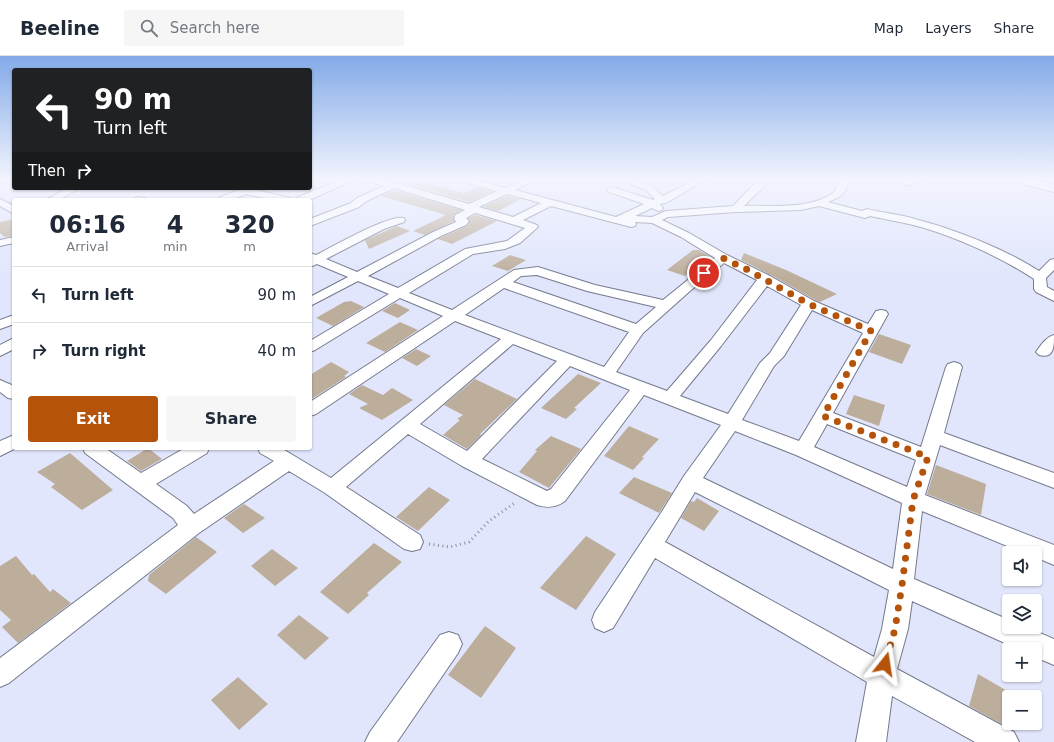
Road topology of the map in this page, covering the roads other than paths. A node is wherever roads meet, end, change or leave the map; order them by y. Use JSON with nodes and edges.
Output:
{"nodes":[{"id":1,"x":337,"y":212,"type":"edge"},
{"id":2,"x":467,"y":212,"type":"edge"},
{"id":3,"x":484,"y":212,"type":"edge"},
{"id":4,"x":530,"y":212,"type":"edge"},
{"id":5,"x":588,"y":212,"type":"edge"},
{"id":6,"x":634,"y":212,"type":"edge"},
{"id":7,"x":663,"y":212,"type":"edge"},
{"id":8,"x":694,"y":212,"type":"edge"},
{"id":9,"x":853,"y":212,"type":"edge"},
{"id":10,"x":867,"y":212,"type":"edge"},
{"id":11,"x":867,"y":212,"type":"edge"},
{"id":12,"x":666,"y":214,"type":"junction"},
{"id":13,"x":618,"y":219,"type":"junction"},
{"id":14,"x":400,"y":220,"type":"dead end"},
{"id":15,"x":514,"y":220,"type":"junction"},
{"id":16,"x":654,"y":220,"type":"junction"},
{"id":17,"x":312,"y":222,"type":"edge"},
{"id":18,"x":684,"y":235,"type":"junction"},
{"id":19,"x":12,"y":240,"type":"edge"},
{"id":20,"x":0,"y":243,"type":"edge"},
{"id":21,"x":723,"y":258,"type":"junction"},
{"id":22,"x":312,"y":260,"type":"edge"},
{"id":23,"x":1054,"y":263,"type":"edge"},
{"id":24,"x":358,"y":276,"type":"junction"},
{"id":25,"x":1040,"y":277,"type":"junction"},
{"id":26,"x":765,"y":279,"type":"junction"},
{"id":27,"x":502,"y":283,"type":"junction"},
{"id":28,"x":399,"y":293,"type":"junction"},
{"id":29,"x":1054,"y":297,"type":"edge"},
{"id":30,"x":312,"y":301,"type":"edge"},
{"id":31,"x":809,"y":304,"type":"junction"},
{"id":32,"x":666,"y":305,"type":"junction"},
{"id":33,"x":881,"y":314,"type":"dead end"},
{"id":34,"x":455,"y":315,"type":"junction"},
{"id":35,"x":12,"y":320,"type":"edge"},
{"id":36,"x":0,"y":325,"type":"edge"},
{"id":37,"x":638,"y":330,"type":"junction"},
{"id":38,"x":871,"y":331,"type":"junction"},
{"id":39,"x":512,"y":337,"type":"junction"},
{"id":40,"x":1054,"y":339,"type":"edge"},
{"id":41,"x":12,"y":344,"type":"edge"},
{"id":42,"x":312,"y":346,"type":"edge"},
{"id":43,"x":0,"y":351,"type":"edge"},
{"id":44,"x":1044,"y":352,"type":"dead end"},
{"id":45,"x":568,"y":359,"type":"junction"},
{"id":46,"x":954,"y":367,"type":"dead end"},
{"id":47,"x":607,"y":374,"type":"junction"},
{"id":48,"x":641,"y":387,"type":"junction"},
{"id":49,"x":670,"y":398,"type":"junction"},
{"id":50,"x":312,"y":409,"type":"edge"},
{"id":51,"x":823,"y":416,"type":"junction"},
{"id":52,"x":732,"y":422,"type":"junction"},
{"id":53,"x":407,"y":426,"type":"junction"},
{"id":54,"x":12,"y":442,"type":"edge"},
{"id":55,"x":931,"y":446,"type":"junction"},
{"id":56,"x":0,"y":449,"type":"edge"},
{"id":57,"x":95,"y":450,"type":"edge"},
{"id":58,"x":197,"y":450,"type":"edge"},
{"id":59,"x":271,"y":450,"type":"edge"},
{"id":60,"x":803,"y":450,"type":"junction"},
{"id":61,"x":289,"y":461,"type":"junction"},
{"id":62,"x":468,"y":461,"type":"junction"},
{"id":63,"x":691,"y":481,"type":"junction"},
{"id":64,"x":1054,"y":481,"type":"edge"},
{"id":65,"x":141,"y":483,"type":"junction"},
{"id":66,"x":332,"y":488,"type":"junction"},
{"id":67,"x":913,"y":500,"type":"junction"},
{"id":68,"x":191,"y":527,"type":"junction"},
{"id":69,"x":412,"y":542,"type":"road end"},
{"id":70,"x":651,"y":546,"type":"junction"},
{"id":71,"x":1054,"y":555,"type":"edge"},
{"id":72,"x":902,"y":585,"type":"junction"},
{"id":73,"x":604,"y":620,"type":"dead end"},
{"id":74,"x":449,"y":644,"type":"dead end"},
{"id":75,"x":1054,"y":652,"type":"edge"},
{"id":76,"x":0,"y":674,"type":"edge"},
{"id":77,"x":882,"y":676,"type":"junction"},
{"id":78,"x":380,"y":742,"type":"edge"},
{"id":79,"x":871,"y":742,"type":"edge"},
{"id":80,"x":1004,"y":742,"type":"edge"}],
"edges":[{"from":1,"to":17,"type":"street"},
{"from":2,"to":24,"type":"street"},
{"from":3,"to":15,"type":"street"},
{"from":4,"to":15,"type":"street"},
{"from":5,"to":13,"type":"street"},
{"from":6,"to":13,"type":"street"},
{"from":7,"to":12,"type":"street"},
{"from":8,"to":12,"type":"street"},
{"from":9,"to":11,"type":"street"},
{"from":10,"to":25,"type":"street"},
{"from":12,"to":16,"type":"street"},
{"from":13,"to":16,"type":"street"},
{"from":13,"to":18,"type":"street"},
{"from":14,"to":22,"type":"street"},
{"from":15,"to":28,"type":"street"},
{"from":16,"to":18,"type":"street"},
{"from":18,"to":21,"type":"street"},
{"from":19,"to":20,"type":"street"},
{"from":21,"to":26,"type":"street"},
{"from":21,"to":32,"type":"street"},
{"from":22,"to":24,"type":"street"},
{"from":23,"to":25,"type":"street"},
{"from":24,"to":28,"type":"street"},
{"from":24,"to":30,"type":"street"},
{"from":25,"to":29,"type":"street"},
{"from":26,"to":31,"type":"street"},
{"from":26,"to":49,"type":"street"},
{"from":27,"to":32,"type":"street"},
{"from":27,"to":34,"type":"street"},
{"from":27,"to":37,"type":"street"},
{"from":28,"to":34,"type":"street"},
{"from":28,"to":42,"type":"street"},
{"from":31,"to":38,"type":"street"},
{"from":31,"to":52,"type":"street"},
{"from":32,"to":37,"type":"street"},
{"from":33,"to":38,"type":"street"},
{"from":34,"to":39,"type":"street"},
{"from":34,"to":50,"type":"street"},
{"from":35,"to":36,"type":"street"},
{"from":37,"to":47,"type":"street"},
{"from":38,"to":51,"type":"street"},
{"from":39,"to":45,"type":"street"},
{"from":39,"to":53,"type":"street"},
{"from":40,"to":44,"type":"street"},
{"from":41,"to":43,"type":"street"},
{"from":45,"to":47,"type":"street"},
{"from":45,"to":62,"type":"street"},
{"from":46,"to":55,"type":"street"},
{"from":47,"to":48,"type":"street"},
{"from":48,"to":49,"type":"street"},
{"from":48,"to":62,"type":"street"},
{"from":49,"to":52,"type":"street"},
{"from":51,"to":55,"type":"street"},
{"from":51,"to":60,"type":"street"},
{"from":52,"to":60,"type":"street"},
{"from":52,"to":63,"type":"street"},
{"from":53,"to":62,"type":"street"},
{"from":53,"to":66,"type":"street"},
{"from":54,"to":56,"type":"street"},
{"from":55,"to":64,"type":"street"},
{"from":55,"to":67,"type":"street"},
{"from":57,"to":65,"type":"street"},
{"from":58,"to":65,"type":"street"},
{"from":59,"to":61,"type":"street"},
{"from":60,"to":67,"type":"street"},
{"from":61,"to":66,"type":"street"},
{"from":61,"to":68,"type":"street"},
{"from":63,"to":70,"type":"street"},
{"from":63,"to":72,"type":"street"},
{"from":65,"to":68,"type":"street"},
{"from":66,"to":69,"type":"street"},
{"from":67,"to":71,"type":"street"},
{"from":67,"to":72,"type":"street"},
{"from":68,"to":76,"type":"street"},
{"from":70,"to":73,"type":"street"},
{"from":70,"to":77,"type":"street"},
{"from":72,"to":75,"type":"street"},
{"from":72,"to":77,"type":"street"},
{"from":74,"to":78,"type":"street"},
{"from":77,"to":79,"type":"street"},
{"from":77,"to":80,"type":"street"}]}
